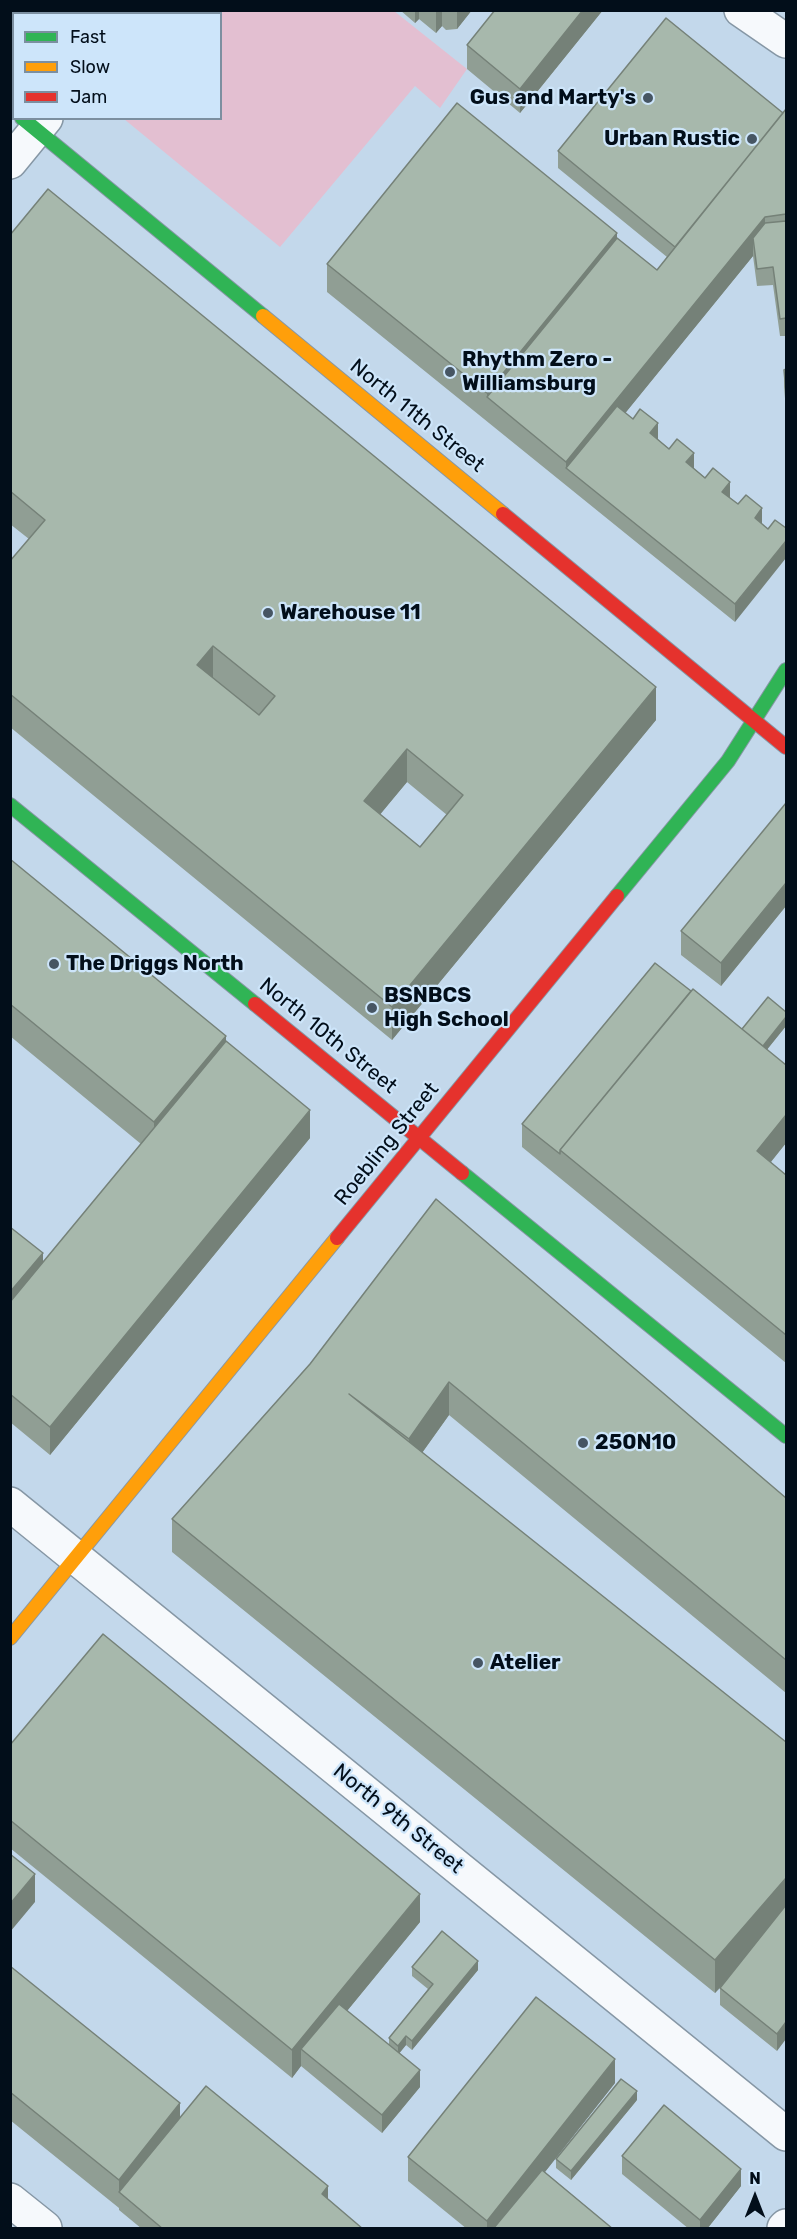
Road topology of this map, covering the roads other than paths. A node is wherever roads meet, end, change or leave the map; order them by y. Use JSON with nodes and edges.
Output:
{"nodes":[{"id":1,"x":741,"y":10,"type":"edge"},
{"id":2,"x":786,"y":41,"type":"edge"},
{"id":3,"x":25,"y":120,"type":"edge"},
{"id":4,"x":28,"y":120,"type":"edge"},
{"id":5,"x":10,"y":162,"type":"edge"},
{"id":6,"x":786,"y":670,"type":"edge"},
{"id":7,"x":754,"y":720,"type":"junction"},
{"id":8,"x":786,"y":747,"type":"edge"},
{"id":9,"x":10,"y":805,"type":"edge"},
{"id":10,"x":419,"y":1137,"type":"junction"},
{"id":11,"x":786,"y":1436,"type":"edge"},
{"id":12,"x":10,"y":1504,"type":"edge"},
{"id":13,"x":76,"y":1557,"type":"junction"},
{"id":14,"x":10,"y":1638,"type":"edge"},
{"id":15,"x":786,"y":2134,"type":"edge"},
{"id":16,"x":10,"y":2200,"type":"edge"},
{"id":17,"x":45,"y":2229,"type":"edge"}],
"edges":[{"from":1,"to":2,"type":"street"},
{"from":3,"to":5,"type":"street"},
{"from":4,"to":7,"type":"street","name":"North 11th Street"},
{"from":6,"to":7,"type":"street","name":"Roebling Street"},
{"from":7,"to":8,"type":"street","name":"North 11th Street"},
{"from":7,"to":10,"type":"street","name":"Roebling Street"},
{"from":9,"to":10,"type":"street","name":"North 10th Street"},
{"from":10,"to":11,"type":"street","name":"North 10th Street"},
{"from":10,"to":13,"type":"street","name":"Roebling Street"},
{"from":12,"to":13,"type":"street","name":"North 9th Street"},
{"from":13,"to":14,"type":"street","name":"Roebling Street"},
{"from":13,"to":15,"type":"street","name":"North 9th Street"},
{"from":16,"to":17,"type":"street"}]}
